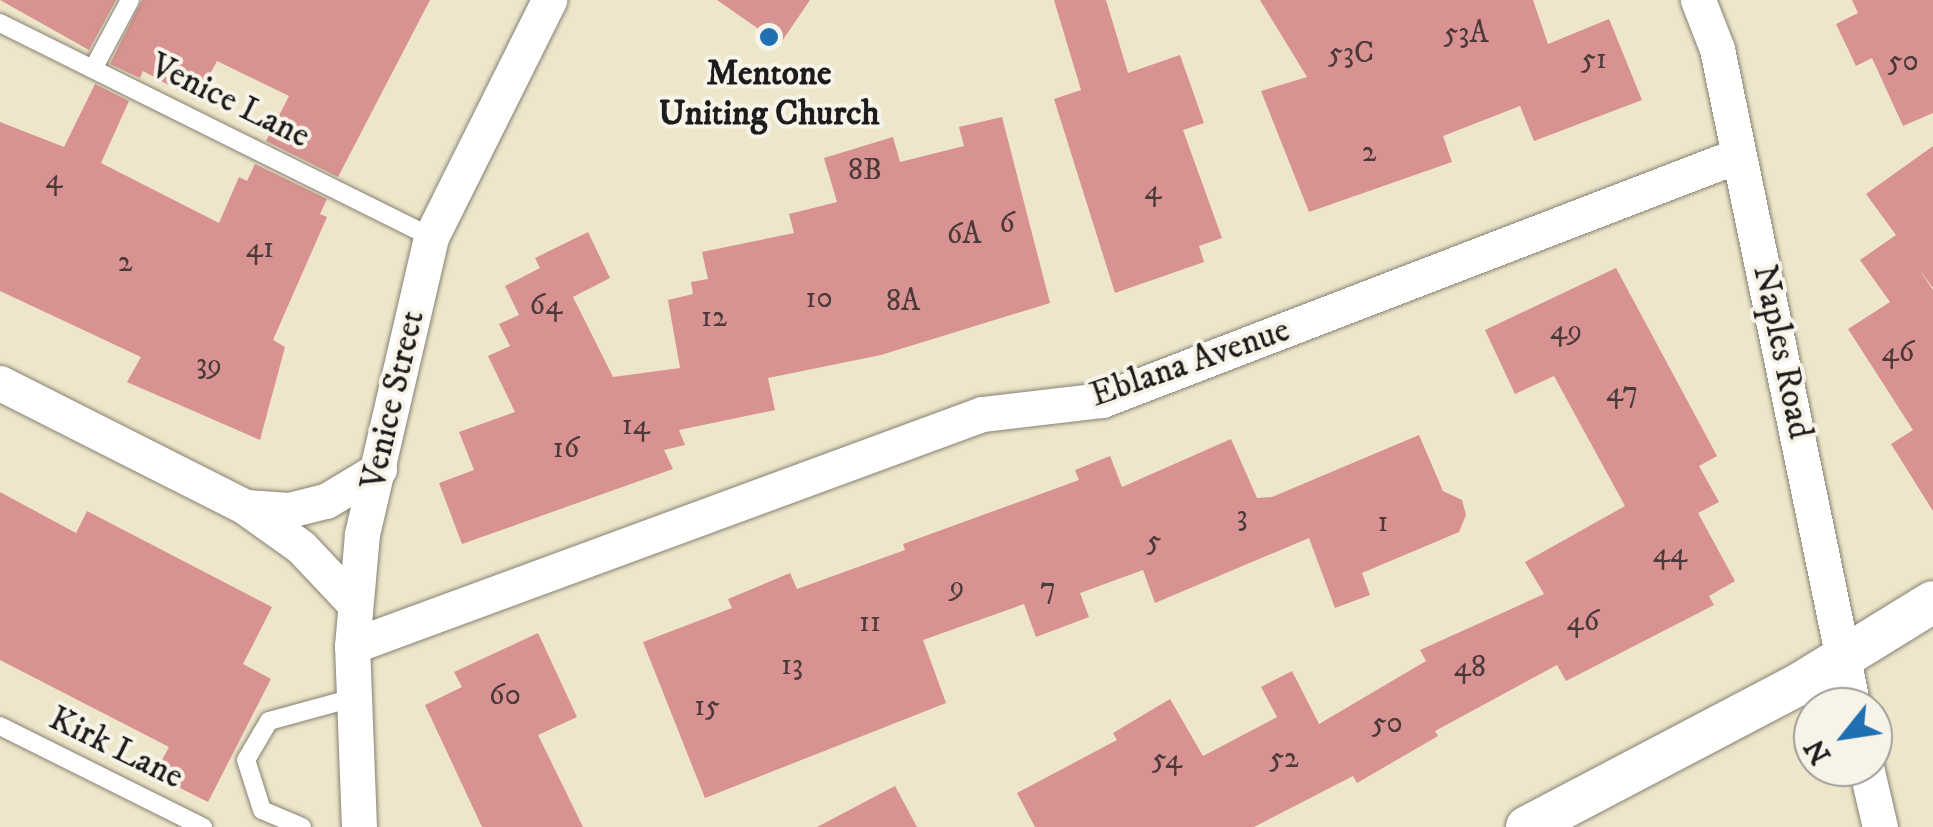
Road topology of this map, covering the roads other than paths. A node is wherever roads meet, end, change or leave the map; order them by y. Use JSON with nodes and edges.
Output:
{"nodes":[{"id":1,"x":130,"y":0,"type":"edge"},
{"id":2,"x":548,"y":0,"type":"edge"},
{"id":3,"x":1698,"y":0,"type":"edge"},
{"id":4,"x":0,"y":23,"type":"edge"},
{"id":5,"x":93,"y":70,"type":"junction"},
{"id":6,"x":1738,"y":156,"type":"junction"},
{"id":7,"x":430,"y":237,"type":"junction"},
{"id":8,"x":0,"y":383,"type":"edge"},
{"id":9,"x":379,"y":468,"type":"junction"},
{"id":10,"x":245,"y":506,"type":"junction"},
{"id":11,"x":354,"y":602,"type":"junction"},
{"id":12,"x":1933,"y":602,"type":"edge"},
{"id":13,"x":352,"y":646,"type":"junction"},
{"id":14,"x":1843,"y":660,"type":"junction"},
{"id":15,"x":1849,"y":687,"type":"edge"},
{"id":16,"x":353,"y":698,"type":"junction"},
{"id":17,"x":0,"y":726,"type":"edge"},
{"id":18,"x":1871,"y":787,"type":"edge"},
{"id":19,"x":203,"y":827,"type":"edge"},
{"id":20,"x":302,"y":827,"type":"edge"},
{"id":21,"x":358,"y":827,"type":"edge"},
{"id":22,"x":1527,"y":827,"type":"edge"},
{"id":23,"x":1880,"y":827,"type":"edge"}],
"edges":[{"from":1,"to":5,"type":"lane"},
{"from":2,"to":7,"type":"street","name":"Venice Street"},
{"from":3,"to":6,"type":"street","name":"Naples Road"},
{"from":4,"to":5,"type":"lane","name":"Venice Lane"},
{"from":5,"to":7,"type":"lane","name":"Venice Lane"},
{"from":6,"to":13,"type":"street","name":"Eblana Avenue"},
{"from":6,"to":14,"type":"street","name":"Naples Road"},
{"from":7,"to":9,"type":"street","name":"Venice Street"},
{"from":8,"to":10,"type":"street"},
{"from":9,"to":10,"type":"street"},
{"from":9,"to":11,"type":"street","name":"Venice Street"},
{"from":10,"to":11,"type":"street"},
{"from":11,"to":13,"type":"street","name":"Venice Street"},
{"from":12,"to":14,"type":"street"},
{"from":13,"to":16,"type":"street","name":"Venice Street"},
{"from":14,"to":15,"type":"street","name":"Naples Road"},
{"from":14,"to":22,"type":"street"},
{"from":16,"to":20,"type":"lane"},
{"from":16,"to":21,"type":"street","name":"Venice Street"},
{"from":17,"to":19,"type":"lane","name":"Kirk Lane"},
{"from":18,"to":23,"type":"street"}]}
